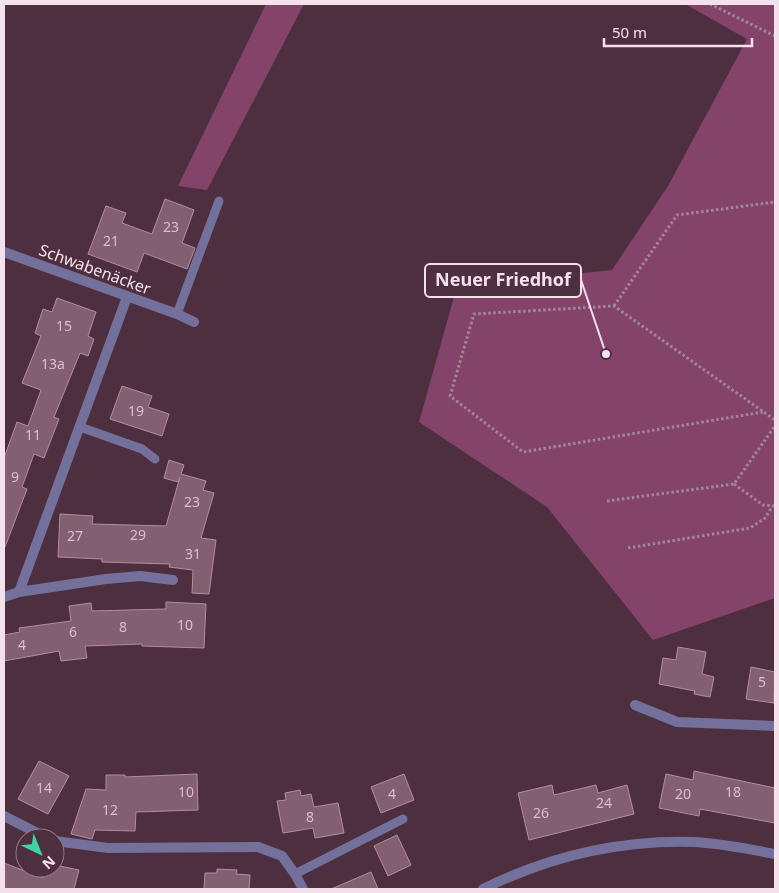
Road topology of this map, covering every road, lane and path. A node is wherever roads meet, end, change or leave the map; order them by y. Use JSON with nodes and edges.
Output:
{"nodes":[{"id":1,"x":710,"y":4,"type":"edge"},
{"id":2,"x":775,"y":36,"type":"edge"},
{"id":3,"x":219,"y":201,"type":"dead end"},
{"id":4,"x":775,"y":202,"type":"edge"},
{"id":5,"x":4,"y":252,"type":"edge"},
{"id":6,"x":127,"y":297,"type":"junction"},
{"id":7,"x":614,"y":306,"type":"junction"},
{"id":8,"x":176,"y":314,"type":"junction"},
{"id":9,"x":194,"y":322,"type":"dead end"},
{"id":10,"x":763,"y":412,"type":"junction"},
{"id":11,"x":775,"y":420,"type":"edge"},
{"id":12,"x":775,"y":426,"type":"edge"},
{"id":13,"x":80,"y":427,"type":"junction"},
{"id":14,"x":155,"y":459,"type":"dead end"},
{"id":15,"x":734,"y":484,"type":"junction"},
{"id":16,"x":608,"y":501,"type":"dead end"},
{"id":17,"x":774,"y":506,"type":"edge"},
{"id":18,"x":628,"y":548,"type":"dead end"},
{"id":19,"x":173,"y":580,"type":"dead end"},
{"id":20,"x":19,"y":592,"type":"junction"},
{"id":21,"x":4,"y":597,"type":"edge"},
{"id":22,"x":635,"y":705,"type":"dead end"},
{"id":23,"x":775,"y":726,"type":"edge"},
{"id":24,"x":4,"y":816,"type":"edge"},
{"id":25,"x":403,"y":819,"type":"dead end"},
{"id":26,"x":27,"y":828,"type":"edge"},
{"id":27,"x":65,"y":842,"type":"edge"},
{"id":28,"x":775,"y":854,"type":"edge"},
{"id":29,"x":295,"y":874,"type":"junction"},
{"id":30,"x":303,"y":889,"type":"edge"},
{"id":31,"x":483,"y":889,"type":"edge"}],
"edges":[{"from":1,"to":2,"type":"path"},
{"from":3,"to":8,"type":"lane"},
{"from":4,"to":7,"type":"path"},
{"from":5,"to":6,"type":"street","name":"Schwabenäcker"},
{"from":6,"to":8,"type":"street","name":"Schwabenäcker"},
{"from":6,"to":13,"type":"street"},
{"from":7,"to":10,"type":"path"},
{"from":7,"to":10,"type":"path"},
{"from":8,"to":9,"type":"street","name":"Schwabenäcker"},
{"from":10,"to":11,"type":"path"},
{"from":12,"to":15,"type":"path"},
{"from":13,"to":14,"type":"lane"},
{"from":13,"to":20,"type":"street"},
{"from":15,"to":16,"type":"path"},
{"from":15,"to":17,"type":"path"},
{"from":17,"to":18,"type":"path"},
{"from":19,"to":20,"type":"street"},
{"from":20,"to":21,"type":"street"},
{"from":22,"to":23,"type":"street"},
{"from":24,"to":26,"type":"street"},
{"from":25,"to":29,"type":"lane"},
{"from":27,"to":29,"type":"street"},
{"from":28,"to":31,"type":"street"},
{"from":29,"to":30,"type":"street"}]}
